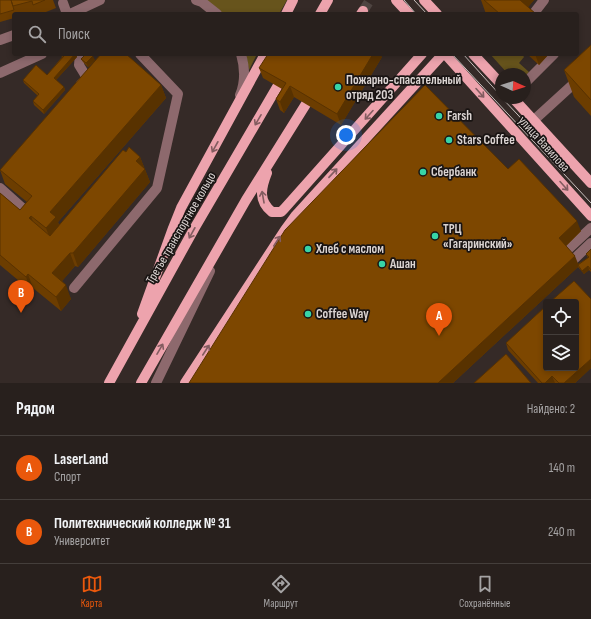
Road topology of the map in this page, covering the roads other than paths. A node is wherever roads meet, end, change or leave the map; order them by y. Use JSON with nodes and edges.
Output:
{"nodes":[{"id":1,"x":100,"y":0,"type":"edge"},
{"id":2,"x":196,"y":0,"type":"edge"},
{"id":3,"x":293,"y":0,"type":"edge"},
{"id":4,"x":328,"y":0,"type":"edge"},
{"id":5,"x":396,"y":0,"type":"edge"},
{"id":6,"x":424,"y":0,"type":"edge"},
{"id":7,"x":544,"y":0,"type":"edge"},
{"id":8,"x":63,"y":3,"type":"dead end"},
{"id":9,"x":68,"y":12,"type":"edge"},
{"id":10,"x":73,"y":12,"type":"edge"},
{"id":11,"x":214,"y":12,"type":"edge"},
{"id":12,"x":287,"y":12,"type":"edge"},
{"id":13,"x":321,"y":12,"type":"edge"},
{"id":14,"x":407,"y":12,"type":"edge"},
{"id":15,"x":435,"y":12,"type":"edge"},
{"id":16,"x":534,"y":12,"type":"edge"},
{"id":17,"x":12,"y":36,"type":"edge"},
{"id":18,"x":0,"y":40,"type":"edge"},
{"id":19,"x":38,"y":56,"type":"edge"},
{"id":20,"x":80,"y":56,"type":"edge"},
{"id":21,"x":142,"y":56,"type":"edge"},
{"id":22,"x":242,"y":56,"type":"edge"},
{"id":23,"x":264,"y":56,"type":"edge"},
{"id":24,"x":420,"y":56,"type":"edge"},
{"id":25,"x":442,"y":56,"type":"edge"},
{"id":26,"x":446,"y":56,"type":"edge"},
{"id":27,"x":475,"y":56,"type":"edge"},
{"id":28,"x":552,"y":56,"type":"edge"},
{"id":29,"x":591,"y":68,"type":"edge"},
{"id":30,"x":0,"y":73,"type":"edge"},
{"id":31,"x":495,"y":78,"type":"edge"},
{"id":32,"x":531,"y":80,"type":"edge"},
{"id":33,"x":278,"y":87,"type":"edge"},
{"id":34,"x":76,"y":89,"type":"edge"},
{"id":35,"x":306,"y":104,"type":"edge"},
{"id":36,"x":519,"y":104,"type":"edge"},
{"id":37,"x":234,"y":113,"type":"junction"},
{"id":38,"x":534,"y":120,"type":"junction"},
{"id":39,"x":286,"y":136,"type":"junction"},
{"id":40,"x":591,"y":183,"type":"edge"},
{"id":41,"x":0,"y":188,"type":"edge"},
{"id":42,"x":29,"y":214,"type":"edge"},
{"id":43,"x":591,"y":216,"type":"edge"},
{"id":44,"x":234,"y":220,"type":"junction"},
{"id":45,"x":591,"y":228,"type":"edge"},
{"id":46,"x":591,"y":235,"type":"edge"},
{"id":47,"x":591,"y":243,"type":"edge"},
{"id":48,"x":569,"y":256,"type":"junction"},
{"id":49,"x":74,"y":288,"type":"dead end"},
{"id":50,"x":132,"y":343,"type":"junction"},
{"id":51,"x":109,"y":383,"type":"edge"},
{"id":52,"x":141,"y":383,"type":"edge"},
{"id":53,"x":156,"y":383,"type":"edge"},
{"id":54,"x":185,"y":383,"type":"edge"}],
"edges":[{"from":1,"to":10,"type":"street"},
{"from":2,"to":11,"type":"street"},
{"from":3,"to":12,"type":"main road"},
{"from":4,"to":13,"type":"main road"},
{"from":5,"to":14,"type":"main road"},
{"from":6,"to":15,"type":"main road"},
{"from":7,"to":16,"type":"street"},
{"from":8,"to":9,"type":"street"},
{"from":17,"to":18,"type":"street"},
{"from":19,"to":30,"type":"street"},
{"from":20,"to":34,"type":"street"},
{"from":21,"to":49,"type":"street"},
{"from":22,"to":37,"type":"street"},
{"from":23,"to":37,"type":"main road"},
{"from":24,"to":39,"type":"main road","one_way":true},
{"from":54,"to":25,"type":"main road","one_way":true},
{"from":26,"to":43,"type":"main road","name":"улица Вавилова","one_way":true},
{"from":27,"to":31,"type":"main road"},
{"from":28,"to":32,"type":"street"},
{"from":29,"to":38,"type":"street"},
{"from":33,"to":50,"type":"main road","name":"Третье транспортное кольцо","one_way":true},
{"from":35,"to":39,"type":"main road"},
{"from":36,"to":38,"type":"main road","name":"улица Вавилова"},
{"from":37,"to":50,"type":"main road","one_way":true},
{"from":38,"to":40,"type":"main road","name":"улица Вавилова"},
{"from":39,"to":44,"type":"main road"},
{"from":41,"to":42,"type":"street"},
{"from":52,"to":44,"type":"main road","one_way":true},
{"from":44,"to":53,"type":"street"},
{"from":45,"to":48,"type":"street"},
{"from":46,"to":48,"type":"street"},
{"from":47,"to":48,"type":"street"},
{"from":50,"to":51,"type":"main road","name":"Третье транспортное кольцо"}]}
